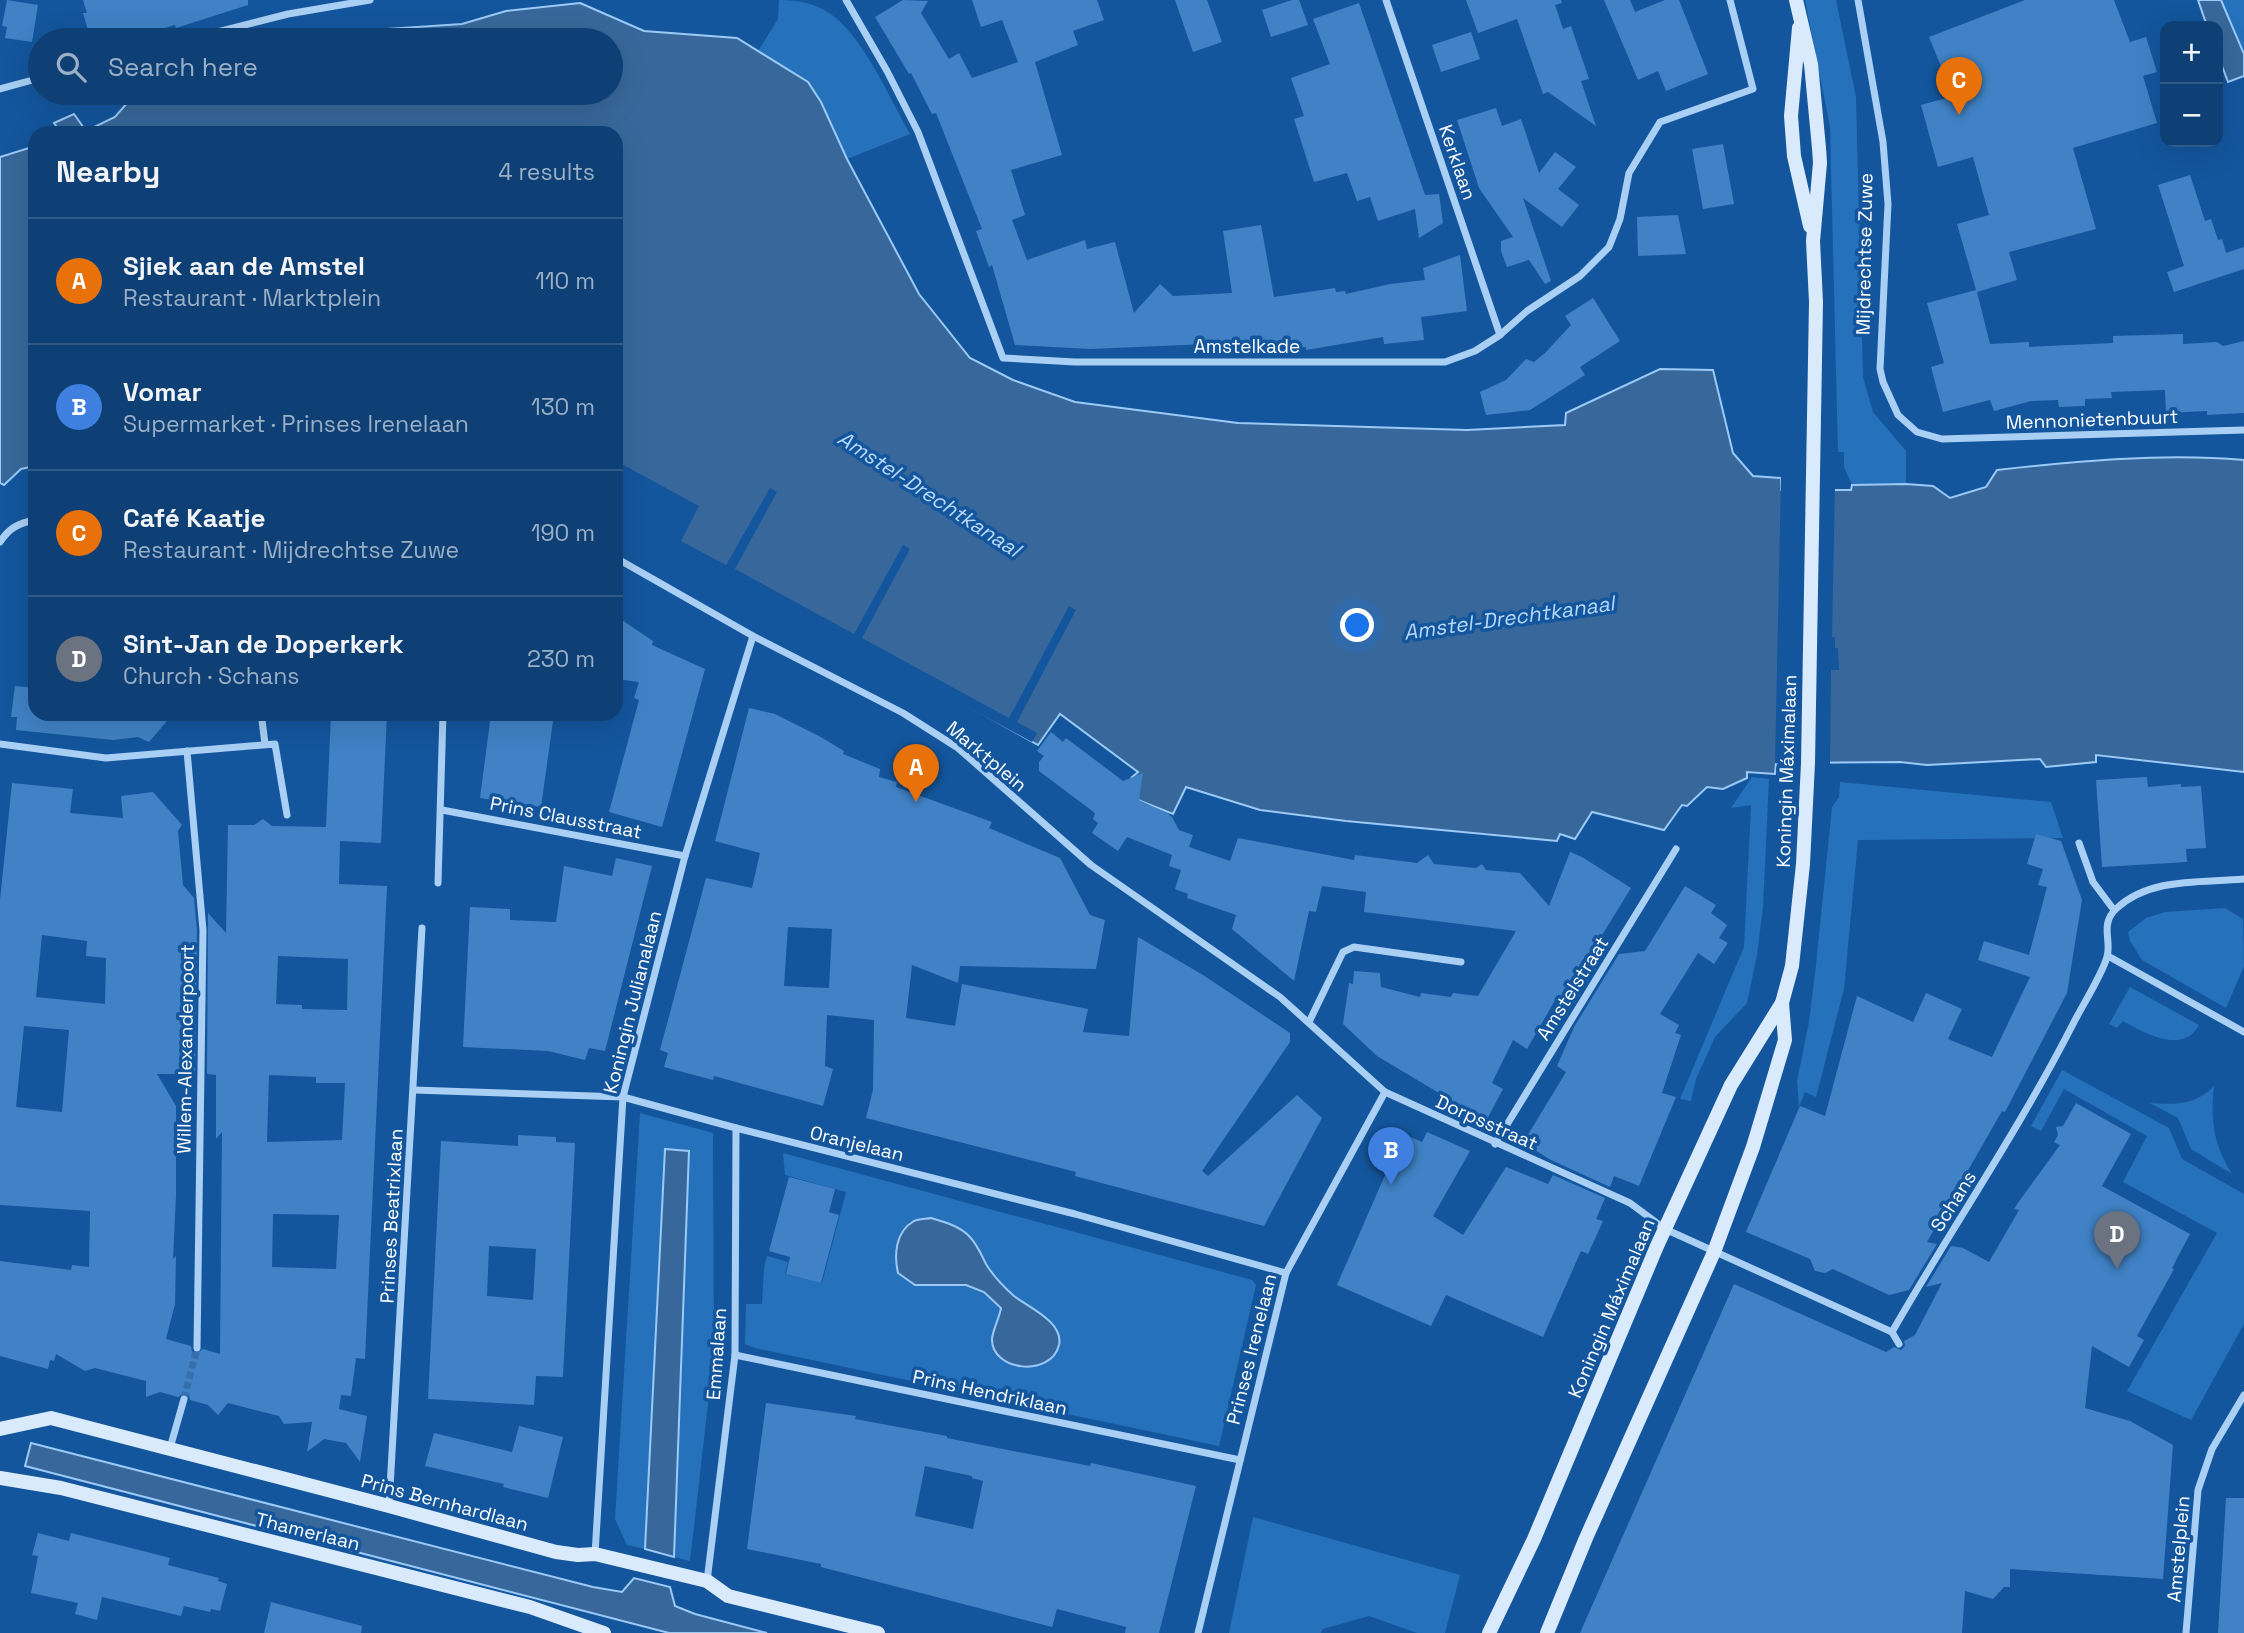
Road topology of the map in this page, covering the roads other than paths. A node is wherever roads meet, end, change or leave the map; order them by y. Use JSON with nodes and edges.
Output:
{"nodes":[{"id":1,"x":370,"y":0,"type":"edge"},
{"id":2,"x":846,"y":0,"type":"edge"},
{"id":3,"x":1386,"y":0,"type":"edge"},
{"id":4,"x":1730,"y":0,"type":"edge"},
{"id":5,"x":1796,"y":0,"type":"edge"},
{"id":6,"x":1858,"y":0,"type":"edge"},
{"id":7,"x":1800,"y":18,"type":"junction"},
{"id":8,"x":231,"y":28,"type":"edge"},
{"id":9,"x":28,"y":81,"type":"edge"},
{"id":10,"x":0,"y":89,"type":"edge"},
{"id":11,"x":1813,"y":241,"type":"junction"},
{"id":12,"x":1500,"y":335,"type":"junction"},
{"id":13,"x":2244,"y":430,"type":"edge"},
{"id":14,"x":1941,"y":439,"type":"joint"},
{"id":15,"x":28,"y":522,"type":"edge"},
{"id":16,"x":0,"y":542,"type":"edge"},
{"id":17,"x":623,"y":562,"type":"edge"},
{"id":18,"x":753,"y":636,"type":"junction"},
{"id":19,"x":262,"y":721,"type":"edge"},
{"id":20,"x":443,"y":721,"type":"edge"},
{"id":21,"x":0,"y":744,"type":"edge"},
{"id":22,"x":265,"y":744,"type":"junction"},
{"id":23,"x":187,"y":751,"type":"junction"},
{"id":24,"x":442,"y":810,"type":"junction"},
{"id":25,"x":287,"y":815,"type":"dead end"},
{"id":26,"x":2079,"y":843,"type":"dead end"},
{"id":27,"x":1676,"y":849,"type":"dead end"},
{"id":28,"x":685,"y":856,"type":"junction"},
{"id":29,"x":2244,"y":879,"type":"edge"},
{"id":30,"x":438,"y":883,"type":"dead end"},
{"id":31,"x":2114,"y":910,"type":"junction"},
{"id":32,"x":422,"y":929,"type":"dead end"},
{"id":33,"x":2108,"y":956,"type":"junction"},
{"id":34,"x":1461,"y":962,"type":"dead end"},
{"id":35,"x":1782,"y":1003,"type":"junction"},
{"id":36,"x":1309,"y":1022,"type":"junction"},
{"id":37,"x":2244,"y":1032,"type":"edge"},
{"id":38,"x":414,"y":1090,"type":"junction"},
{"id":39,"x":1385,"y":1092,"type":"junction"},
{"id":40,"x":623,"y":1097,"type":"junction"},
{"id":41,"x":736,"y":1128,"type":"junction"},
{"id":42,"x":1495,"y":1144,"type":"junction"},
{"id":43,"x":1665,"y":1229,"type":"junction"},
{"id":44,"x":1714,"y":1252,"type":"junction"},
{"id":45,"x":1286,"y":1273,"type":"junction"},
{"id":46,"x":1892,"y":1332,"type":"junction"},
{"id":47,"x":1899,"y":1344,"type":"dead end"},
{"id":48,"x":197,"y":1348,"type":"tunnel mouth"},
{"id":49,"x":735,"y":1354,"type":"junction"},
{"id":50,"x":2244,"y":1395,"type":"edge"},
{"id":51,"x":184,"y":1399,"type":"tunnel mouth"},
{"id":52,"x":0,"y":1429,"type":"edge"},
{"id":53,"x":170,"y":1448,"type":"junction"},
{"id":54,"x":1240,"y":1460,"type":"junction"},
{"id":55,"x":0,"y":1478,"type":"edge"},
{"id":56,"x":389,"y":1506,"type":"junction"},
{"id":57,"x":594,"y":1554,"type":"junction"},
{"id":58,"x":707,"y":1581,"type":"junction"},
{"id":59,"x":604,"y":1633,"type":"edge"},
{"id":60,"x":878,"y":1633,"type":"edge"},
{"id":61,"x":1198,"y":1633,"type":"edge"},
{"id":62,"x":1489,"y":1633,"type":"edge"},
{"id":63,"x":1547,"y":1633,"type":"edge"},
{"id":64,"x":2186,"y":1633,"type":"edge"}],
"edges":[{"from":1,"to":8,"type":"street"},
{"from":2,"to":12,"type":"street","name":"Amstelkade"},
{"from":3,"to":12,"type":"street","name":"Kerklaan"},
{"from":4,"to":12,"type":"street","name":"Amstelkade"},
{"from":5,"to":7,"type":"street"},
{"from":6,"to":14,"type":"street","name":"Mijdrechtse Zuwe"},
{"from":7,"to":11,"type":"street"},
{"from":7,"to":11,"type":"street"},
{"from":9,"to":10,"type":"street"},
{"from":11,"to":35,"type":"street","name":"Koningin Máximalaan"},
{"from":13,"to":14,"type":"street","name":"Mennonietenbuurt"},
{"from":15,"to":16,"type":"street"},
{"from":17,"to":18,"type":"street","name":"Marktplein"},
{"from":18,"to":28,"type":"street","name":"Koningin Julianalaan"},
{"from":18,"to":36,"type":"street","name":"Marktplein"},
{"from":19,"to":22,"type":"street"},
{"from":20,"to":24,"type":"street"},
{"from":21,"to":23,"type":"street"},
{"from":22,"to":23,"type":"street"},
{"from":22,"to":25,"type":"street"},
{"from":23,"to":48,"type":"street","name":"Willem-Alexanderpoort"},
{"from":24,"to":28,"type":"street","name":"Prins Clausstraat"},
{"from":24,"to":30,"type":"street"},
{"from":26,"to":31,"type":"street"},
{"from":27,"to":42,"type":"street","name":"Amstelstraat"},
{"from":28,"to":40,"type":"street","name":"Koningin Julianalaan"},
{"from":29,"to":31,"type":"street"},
{"from":31,"to":33,"type":"street","name":"Schans"},
{"from":32,"to":38,"type":"street","name":"Prinses Beatrixlaan"},
{"from":33,"to":37,"type":"street"},
{"from":33,"to":46,"type":"street","name":"Schans"},
{"from":34,"to":36,"type":"street"},
{"from":35,"to":43,"type":"street","name":"Koningin Máximalaan"},
{"from":35,"to":44,"type":"street","name":"Koningin Máximalaan"},
{"from":36,"to":39,"type":"street","name":"Dorpsstraat"},
{"from":38,"to":40,"type":"street","name":"Oranjelaan"},
{"from":38,"to":56,"type":"street","name":"Prinses Beatrixlaan"},
{"from":39,"to":42,"type":"street","name":"Dorpsstraat"},
{"from":39,"to":45,"type":"street","name":"Prinses Irenelaan"},
{"from":40,"to":41,"type":"street","name":"Oranjelaan"},
{"from":40,"to":57,"type":"street","name":"Koningin Julianalaan"},
{"from":41,"to":45,"type":"street","name":"Oranjelaan"},
{"from":41,"to":49,"type":"street","name":"Emmalaan"},
{"from":42,"to":43,"type":"street","name":"Dorpsstraat"},
{"from":43,"to":44,"type":"street","name":"Dorpsstraat"},
{"from":43,"to":62,"type":"street","name":"Koningin Máximalaan"},
{"from":44,"to":46,"type":"street"},
{"from":44,"to":63,"type":"street","name":"Koningin Máximalaan"},
{"from":45,"to":54,"type":"street","name":"Prinses Irenelaan"},
{"from":46,"to":47,"type":"street"},
{"from":49,"to":54,"type":"street","name":"Prins Hendriklaan"},
{"from":49,"to":58,"type":"street","name":"Emmalaan"},
{"from":50,"to":64,"type":"street","name":"Amstelplein"},
{"from":51,"to":53,"type":"street"},
{"from":52,"to":53,"type":"street","name":"Prins Bernhardlaan"},
{"from":53,"to":56,"type":"street","name":"Prins Bernhardlaan"},
{"from":54,"to":61,"type":"street","name":"Prinses Irenelaan"},
{"from":55,"to":59,"type":"street","name":"Thamerlaan"},
{"from":56,"to":57,"type":"street","name":"Prins Bernhardlaan"},
{"from":57,"to":58,"type":"street","name":"Prins Bernhardlaan"},
{"from":58,"to":60,"type":"street","name":"Prins Bernhardlaan"}]}
